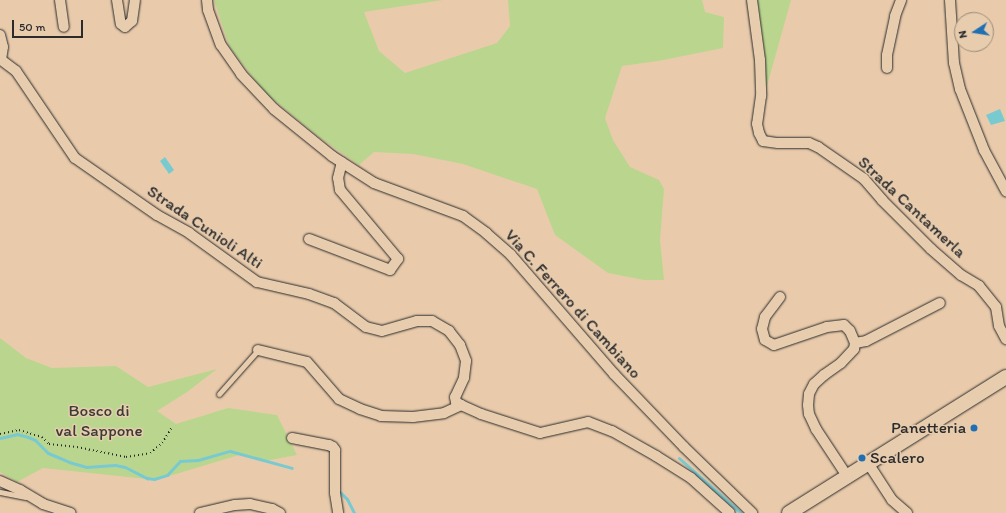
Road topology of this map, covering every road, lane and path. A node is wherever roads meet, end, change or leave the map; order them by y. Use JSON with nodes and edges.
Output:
{"nodes":[{"id":1,"x":60,"y":0,"type":"edge"},
{"id":2,"x":117,"y":0,"type":"edge"},
{"id":3,"x":135,"y":0,"type":"edge"},
{"id":4,"x":207,"y":0,"type":"edge"},
{"id":5,"x":752,"y":0,"type":"edge"},
{"id":6,"x":901,"y":0,"type":"edge"},
{"id":7,"x":950,"y":0,"type":"edge"},
{"id":8,"x":64,"y":27,"type":"dead end"},
{"id":9,"x":0,"y":35,"type":"edge"},
{"id":10,"x":0,"y":59,"type":"edge"},
{"id":11,"x":887,"y":68,"type":"dead end"},
{"id":12,"x":342,"y":162,"type":"junction"},
{"id":13,"x":1006,"y":191,"type":"edge"},
{"id":14,"x":309,"y":239,"type":"dead end"},
{"id":15,"x":780,"y":297,"type":"dead end"},
{"id":16,"x":940,"y":303,"type":"dead end"},
{"id":17,"x":1006,"y":339,"type":"edge"},
{"id":18,"x":856,"y":343,"type":"junction"},
{"id":19,"x":258,"y":350,"type":"joint"},
{"id":20,"x":1006,"y":377,"type":"edge"},
{"id":21,"x":219,"y":394,"type":"dead end"},
{"id":22,"x":461,"y":405,"type":"junction"},
{"id":23,"x":172,"y":427,"type":"dead end"},
{"id":24,"x":0,"y":434,"type":"edge"},
{"id":25,"x":292,"y":438,"type":"dead end"},
{"id":26,"x":868,"y":463,"type":"junction"},
{"id":27,"x":848,"y":476,"type":"junction"},
{"id":28,"x":0,"y":482,"type":"edge"},
{"id":29,"x":0,"y":492,"type":"edge"},
{"id":30,"x":33,"y":499,"type":"junction"},
{"id":31,"x":71,"y":513,"type":"edge"},
{"id":32,"x":200,"y":513,"type":"edge"},
{"id":33,"x":280,"y":513,"type":"edge"},
{"id":34,"x":338,"y":513,"type":"edge"},
{"id":35,"x":730,"y":513,"type":"edge"},
{"id":36,"x":752,"y":513,"type":"edge"},
{"id":37,"x":789,"y":513,"type":"edge"},
{"id":38,"x":907,"y":513,"type":"edge"}],
"edges":[{"from":1,"to":8,"type":"street"},
{"from":2,"to":3,"type":"street"},
{"from":4,"to":12,"type":"street","name":"Via C. Ferrero di Cambiano"},
{"from":5,"to":17,"type":"street","name":"Strada Cantamerla"},
{"from":6,"to":11,"type":"street"},
{"from":7,"to":13,"type":"street"},
{"from":9,"to":10,"type":"street"},
{"from":10,"to":22,"type":"street","name":"Strada Cunioli Alti"},
{"from":12,"to":14,"type":"street"},
{"from":12,"to":36,"type":"street","name":"Via C. Ferrero di Cambiano"},
{"from":15,"to":18,"type":"street"},
{"from":16,"to":18,"type":"street"},
{"from":18,"to":27,"type":"street"},
{"from":19,"to":21,"type":"lane"},
{"from":19,"to":22,"type":"street"},
{"from":20,"to":26,"type":"main road"},
{"from":22,"to":35,"type":"street"},
{"from":23,"to":24,"type":"path"},
{"from":25,"to":34,"type":"street"},
{"from":26,"to":27,"type":"main road"},
{"from":26,"to":38,"type":"street"},
{"from":27,"to":37,"type":"main road"},
{"from":28,"to":30,"type":"street"},
{"from":29,"to":30,"type":"lane"},
{"from":30,"to":31,"type":"street"},
{"from":32,"to":33,"type":"street"}]}
